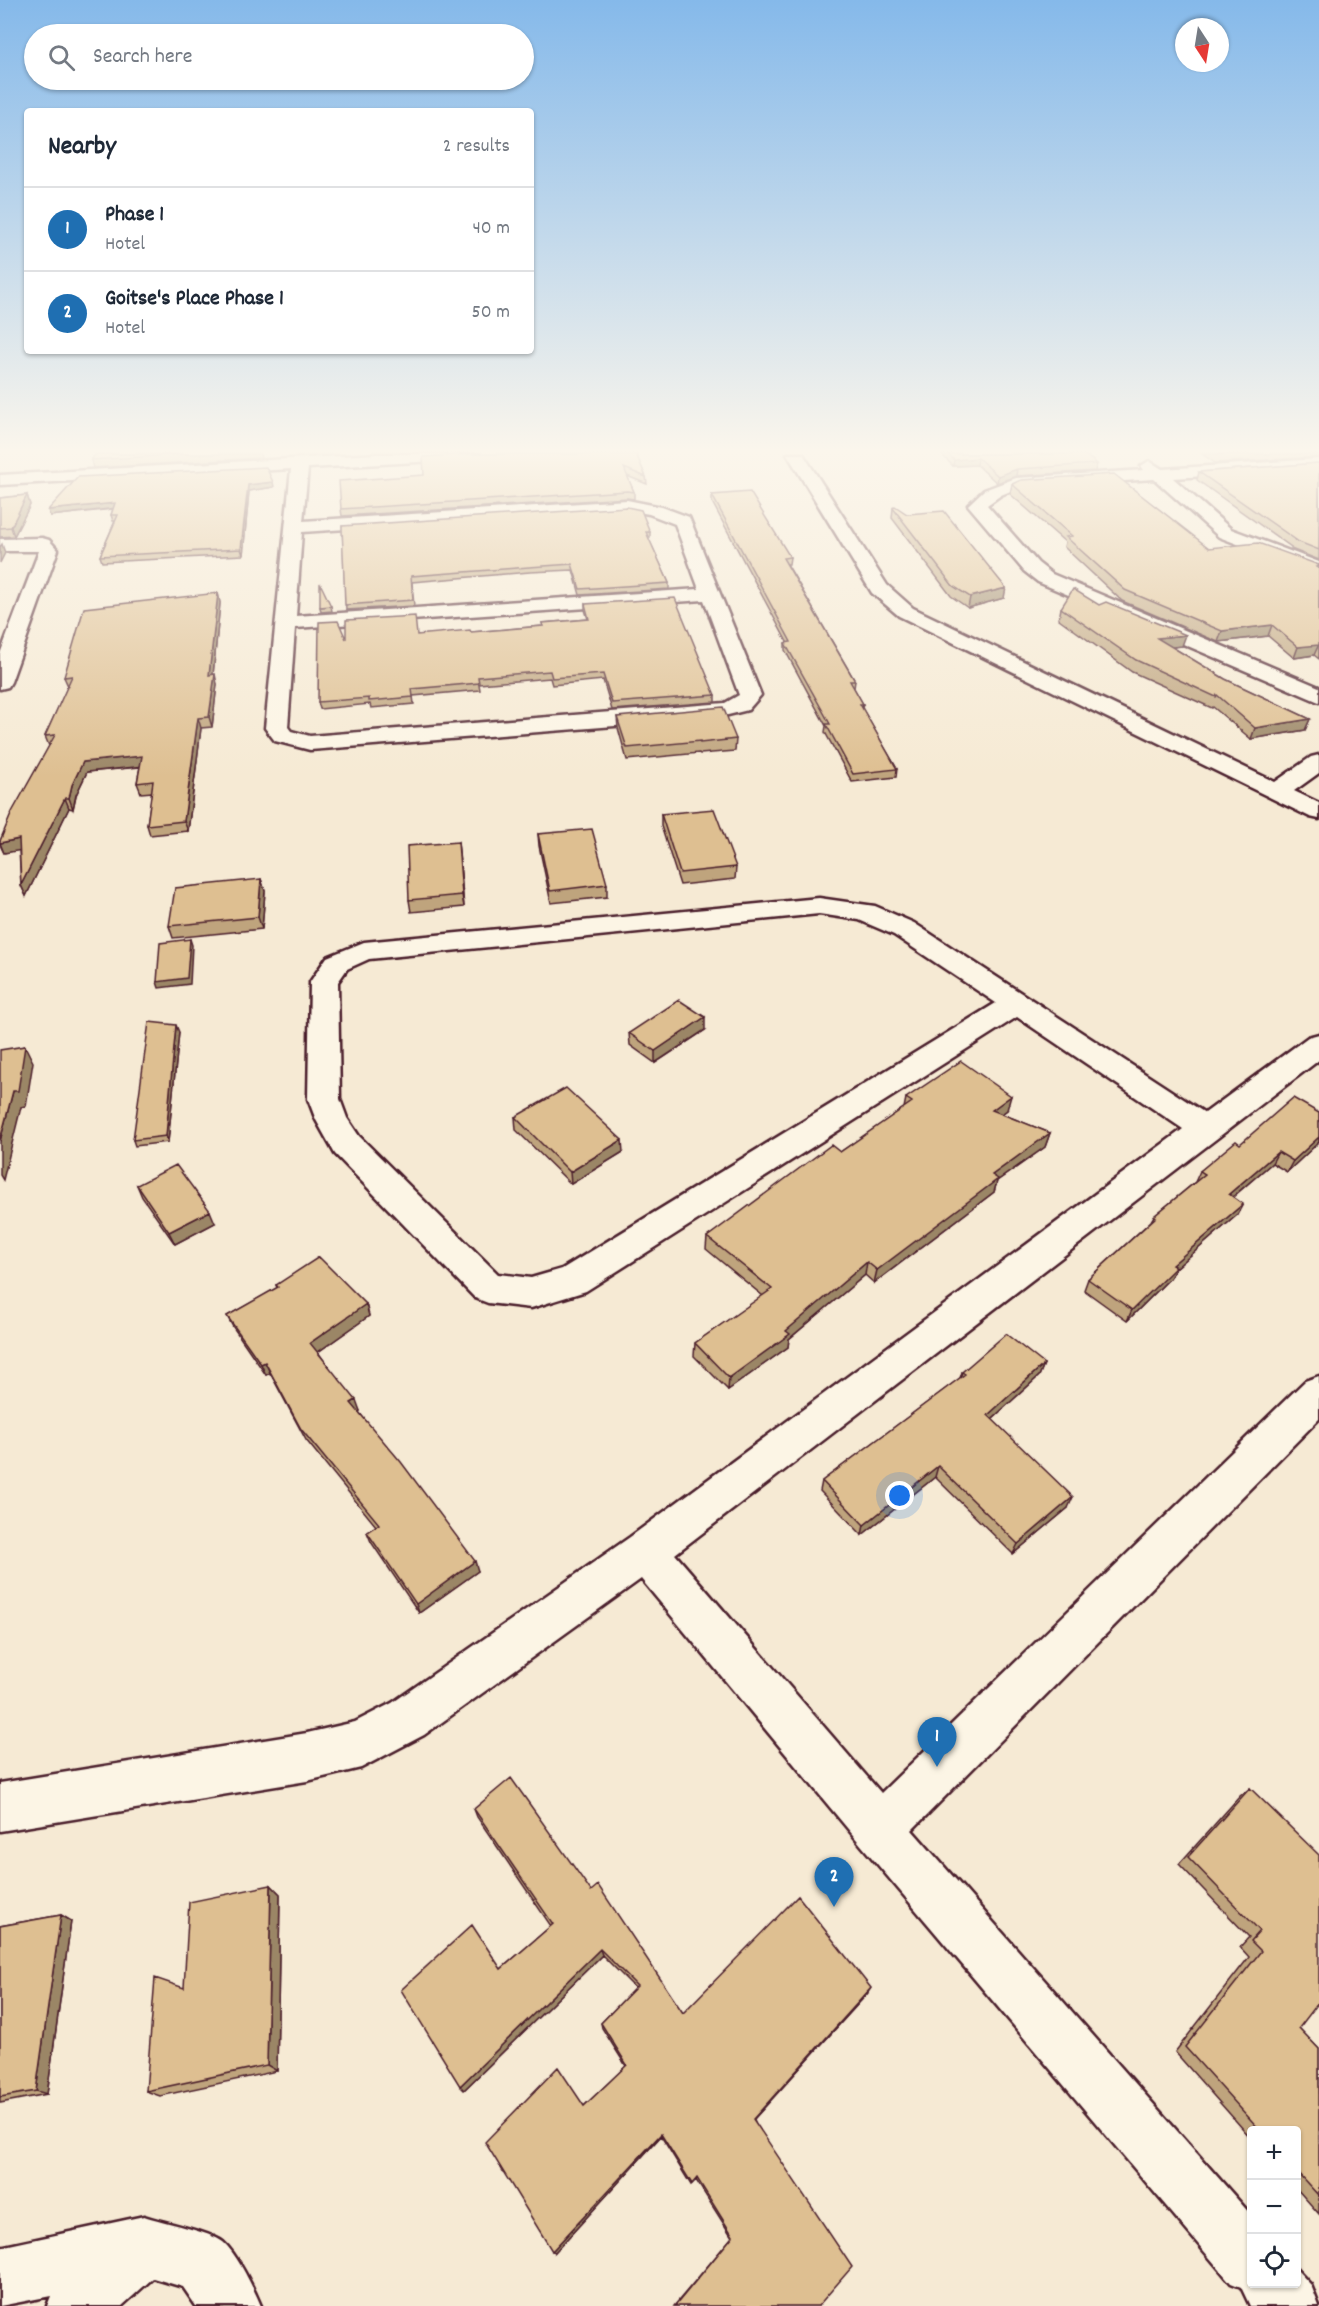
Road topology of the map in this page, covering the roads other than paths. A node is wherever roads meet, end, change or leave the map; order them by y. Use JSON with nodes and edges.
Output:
{"nodes":[{"id":1,"x":45,"y":562,"type":"edge"},
{"id":2,"x":290,"y":562,"type":"edge"},
{"id":3,"x":698,"y":562,"type":"edge"},
{"id":4,"x":862,"y":562,"type":"edge"},
{"id":5,"x":1026,"y":562,"type":"edge"},
{"id":6,"x":1300,"y":562,"type":"edge"},
{"id":7,"x":1319,"y":569,"type":"edge"},
{"id":8,"x":710,"y":594,"type":"junction"},
{"id":9,"x":284,"y":623,"type":"junction"},
{"id":10,"x":0,"y":682,"type":"edge"},
{"id":11,"x":1319,"y":695,"type":"edge"},
{"id":12,"x":1319,"y":762,"type":"edge"},
{"id":13,"x":1278,"y":790,"type":"junction"},
{"id":14,"x":1319,"y":812,"type":"edge"},
{"id":15,"x":1018,"y":1002,"type":"junction"},
{"id":16,"x":1319,"y":1044,"type":"edge"},
{"id":17,"x":1206,"y":1130,"type":"junction"},
{"id":18,"x":1319,"y":1393,"type":"edge"},
{"id":19,"x":645,"y":1551,"type":"junction"},
{"id":20,"x":0,"y":1807,"type":"edge"},
{"id":21,"x":879,"y":1829,"type":"junction"},
{"id":22,"x":144,"y":2246,"type":"junction"},
{"id":23,"x":1247,"y":2257,"type":"edge"},
{"id":24,"x":0,"y":2277,"type":"edge"},
{"id":25,"x":1274,"y":2288,"type":"edge"},
{"id":26,"x":77,"y":2306,"type":"edge"},
{"id":27,"x":231,"y":2306,"type":"edge"},
{"id":28,"x":1290,"y":2306,"type":"edge"}],
"edges":[{"from":1,"to":10,"type":"street"},
{"from":2,"to":9,"type":"street"},
{"from":3,"to":8,"type":"street"},
{"from":4,"to":13,"type":"street"},
{"from":5,"to":11,"type":"street"},
{"from":6,"to":7,"type":"street"},
{"from":8,"to":9,"type":"street"},
{"from":8,"to":9,"type":"street"},
{"from":12,"to":13,"type":"street"},
{"from":13,"to":14,"type":"street"},
{"from":15,"to":15,"type":"street"},
{"from":15,"to":17,"type":"street"},
{"from":16,"to":17,"type":"street"},
{"from":17,"to":19,"type":"street"},
{"from":18,"to":21,"type":"street"},
{"from":19,"to":20,"type":"street"},
{"from":19,"to":21,"type":"street"},
{"from":21,"to":23,"type":"street"},
{"from":22,"to":24,"type":"street"},
{"from":22,"to":26,"type":"street"},
{"from":22,"to":27,"type":"street"},
{"from":25,"to":28,"type":"street"}]}
